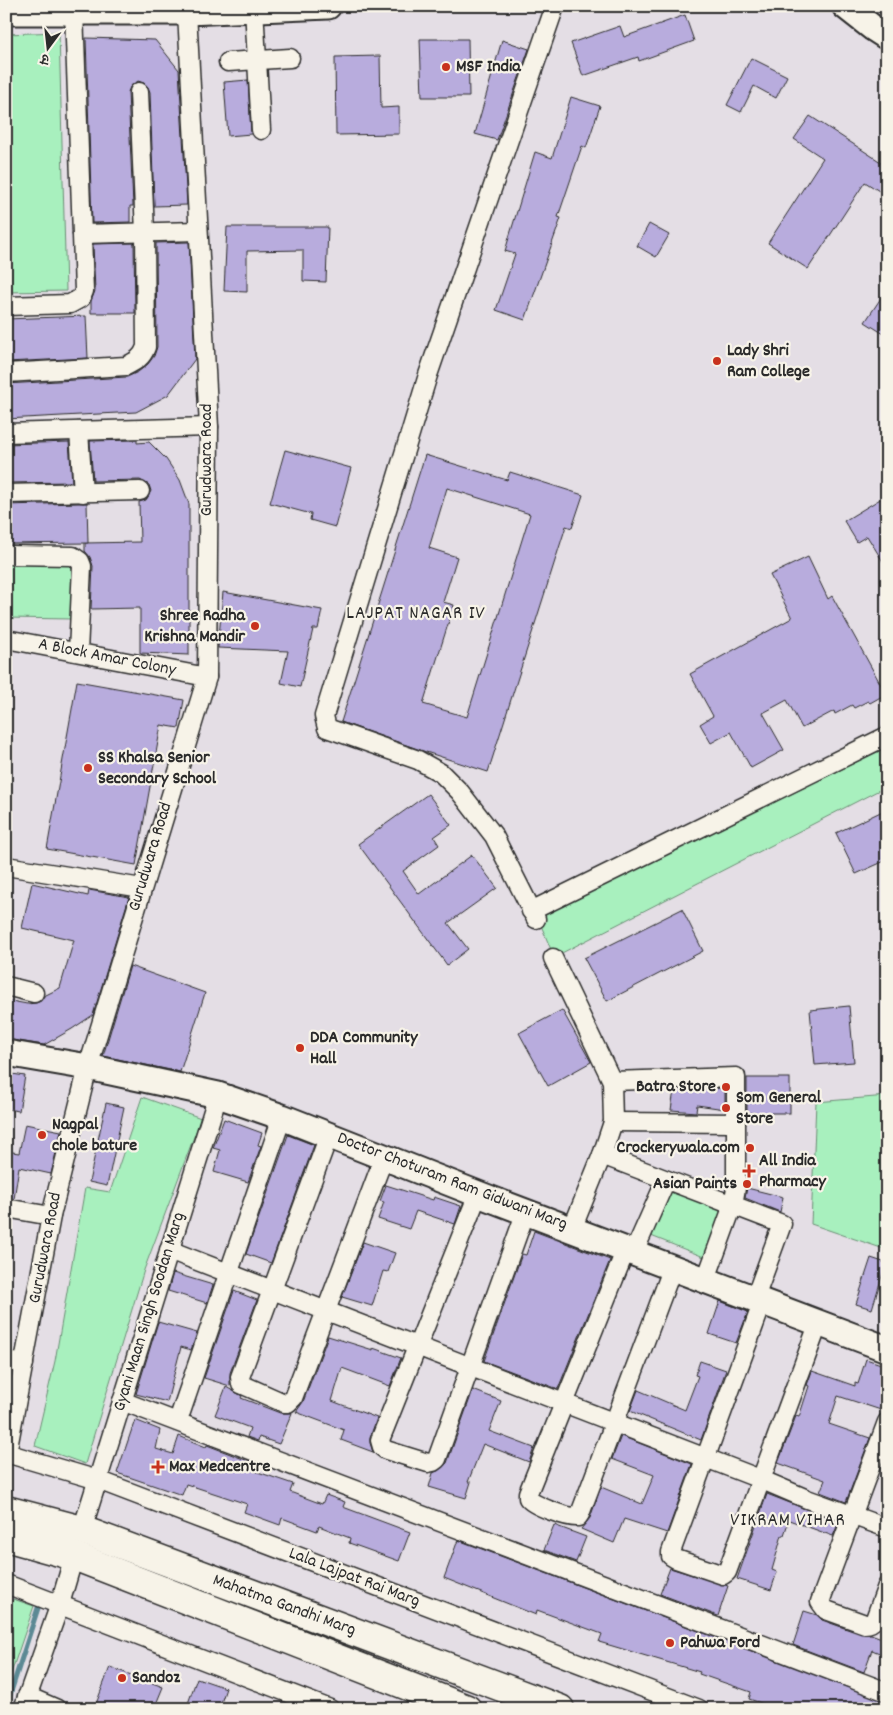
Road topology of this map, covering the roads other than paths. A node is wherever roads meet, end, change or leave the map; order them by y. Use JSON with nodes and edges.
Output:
{"nodes":[{"id":1,"x":328,"y":6,"type":"edge"},
{"id":2,"x":555,"y":6,"type":"edge"},
{"id":3,"x":845,"y":6,"type":"edge"},
{"id":4,"x":254,"y":8,"type":"junction"},
{"id":5,"x":74,"y":11,"type":"junction"},
{"id":6,"x":6,"y":12,"type":"edge"},
{"id":7,"x":187,"y":12,"type":"junction"},
{"id":8,"x":887,"y":37,"type":"edge"},
{"id":9,"x":290,"y":58,"type":"dead end"},
{"id":10,"x":257,"y":60,"type":"junction"},
{"id":11,"x":228,"y":62,"type":"dead end"},
{"id":12,"x":139,"y":92,"type":"dead end"},
{"id":13,"x":261,"y":130,"type":"dead end"},
{"id":14,"x":198,"y":231,"type":"junction"},
{"id":15,"x":145,"y":233,"type":"junction"},
{"id":16,"x":82,"y":234,"type":"junction"},
{"id":17,"x":6,"y":306,"type":"edge"},
{"id":18,"x":6,"y":373,"type":"edge"},
{"id":19,"x":209,"y":428,"type":"junction"},
{"id":20,"x":80,"y":431,"type":"junction"},
{"id":21,"x":6,"y":433,"type":"edge"},
{"id":22,"x":140,"y":491,"type":"dead end"},
{"id":23,"x":84,"y":492,"type":"junction"},
{"id":24,"x":6,"y":494,"type":"edge"},
{"id":25,"x":6,"y":555,"type":"edge"},
{"id":26,"x":6,"y":639,"type":"edge"},
{"id":27,"x":78,"y":652,"type":"junction"},
{"id":28,"x":207,"y":677,"type":"junction"},
{"id":29,"x":887,"y":736,"type":"edge"},
{"id":30,"x":6,"y":866,"type":"edge"},
{"id":31,"x":142,"y":888,"type":"junction"},
{"id":32,"x":552,"y":958,"type":"dead end"},
{"id":33,"x":6,"y":986,"type":"edge"},
{"id":34,"x":34,"y":993,"type":"dead end"},
{"id":35,"x":6,"y":1053,"type":"edge"},
{"id":36,"x":88,"y":1068,"type":"junction"},
{"id":37,"x":612,"y":1081,"type":"junction"},
{"id":38,"x":218,"y":1095,"type":"junction"},
{"id":39,"x":282,"y":1117,"type":"junction"},
{"id":40,"x":613,"y":1122,"type":"junction"},
{"id":41,"x":736,"y":1124,"type":"junction"},
{"id":42,"x":329,"y":1135,"type":"junction"},
{"id":43,"x":602,"y":1155,"type":"junction"},
{"id":44,"x":384,"y":1158,"type":"junction"},
{"id":45,"x":666,"y":1180,"type":"junction"},
{"id":46,"x":478,"y":1194,"type":"junction"},
{"id":47,"x":732,"y":1205,"type":"junction"},
{"id":48,"x":6,"y":1208,"type":"edge"},
{"id":49,"x":526,"y":1211,"type":"junction"},
{"id":50,"x":51,"y":1216,"type":"junction"},
{"id":51,"x":572,"y":1229,"type":"junction"},
{"id":52,"x":169,"y":1250,"type":"junction"},
{"id":53,"x":630,"y":1251,"type":"junction"},
{"id":54,"x":673,"y":1267,"type":"junction"},
{"id":55,"x":228,"y":1273,"type":"junction"},
{"id":56,"x":706,"y":1279,"type":"junction"},
{"id":57,"x":272,"y":1290,"type":"junction"},
{"id":58,"x":759,"y":1300,"type":"junction"},
{"id":59,"x":326,"y":1311,"type":"junction"},
{"id":60,"x":819,"y":1322,"type":"junction"},
{"id":61,"x":418,"y":1346,"type":"junction"},
{"id":62,"x":887,"y":1349,"type":"edge"},
{"id":63,"x":6,"y":1361,"type":"edge"},
{"id":64,"x":24,"y":1364,"type":"junction"},
{"id":65,"x":471,"y":1367,"type":"junction"},
{"id":66,"x":122,"y":1401,"type":"junction"},
{"id":67,"x":564,"y":1403,"type":"junction"},
{"id":68,"x":181,"y":1412,"type":"dead end"},
{"id":69,"x":887,"y":1422,"type":"edge"},
{"id":70,"x":615,"y":1423,"type":"junction"},
{"id":71,"x":7,"y":1453,"type":"edge"},
{"id":72,"x":706,"y":1458,"type":"junction"},
{"id":73,"x":760,"y":1479,"type":"junction"},
{"id":74,"x":98,"y":1480,"type":"junction"},
{"id":75,"x":6,"y":1510,"type":"edge"},
{"id":76,"x":852,"y":1514,"type":"junction"},
{"id":77,"x":887,"y":1528,"type":"edge"},
{"id":78,"x":82,"y":1530,"type":"junction"},
{"id":79,"x":6,"y":1537,"type":"edge"},
{"id":80,"x":74,"y":1556,"type":"junction"},
{"id":81,"x":6,"y":1584,"type":"edge"},
{"id":82,"x":887,"y":1586,"type":"edge"},
{"id":83,"x":60,"y":1604,"type":"junction"},
{"id":84,"x":887,"y":1692,"type":"edge"},
{"id":85,"x":25,"y":1703,"type":"edge"},
{"id":86,"x":57,"y":1709,"type":"edge"},
{"id":87,"x":330,"y":1709,"type":"edge"},
{"id":88,"x":467,"y":1709,"type":"edge"},
{"id":89,"x":560,"y":1709,"type":"edge"},
{"id":90,"x":699,"y":1709,"type":"edge"}],
"edges":[{"from":1,"to":4,"type":"street"},
{"from":2,"to":29,"type":"street"},
{"from":3,"to":8,"type":"street"},
{"from":4,"to":7,"type":"street"},
{"from":4,"to":10,"type":"street"},
{"from":5,"to":6,"type":"street"},
{"from":5,"to":7,"type":"street"},
{"from":5,"to":16,"type":"street"},
{"from":7,"to":14,"type":"street","name":"Gurudwara Road"},
{"from":9,"to":10,"type":"street"},
{"from":10,"to":11,"type":"street"},
{"from":10,"to":13,"type":"street"},
{"from":12,"to":15,"type":"street"},
{"from":14,"to":15,"type":"street"},
{"from":14,"to":19,"type":"street","name":"Gurudwara Road"},
{"from":15,"to":16,"type":"street"},
{"from":15,"to":18,"type":"street"},
{"from":16,"to":17,"type":"street"},
{"from":19,"to":20,"type":"street"},
{"from":19,"to":28,"type":"street","name":"Gurudwara Road"},
{"from":20,"to":21,"type":"street"},
{"from":20,"to":23,"type":"street"},
{"from":22,"to":23,"type":"street"},
{"from":23,"to":24,"type":"street"},
{"from":25,"to":27,"type":"street"},
{"from":26,"to":27,"type":"street","name":"A Block Amar Colony"},
{"from":27,"to":28,"type":"street","name":"A Block Amar Colony"},
{"from":28,"to":31,"type":"street","name":"Gurudwara Road"},
{"from":30,"to":31,"type":"street"},
{"from":31,"to":36,"type":"street","name":"Gurudwara Road"},
{"from":32,"to":37,"type":"street"},
{"from":33,"to":34,"type":"street"},
{"from":35,"to":36,"type":"street","name":"Doctor Choturam Ram Gidwani Marg"},
{"from":36,"to":38,"type":"street","name":"Doctor Choturam Ram Gidwani Marg"},
{"from":36,"to":50,"type":"street","name":"Gurudwara Road"},
{"from":37,"to":40,"type":"street"},
{"from":37,"to":41,"type":"street"},
{"from":38,"to":39,"type":"street","name":"Doctor Choturam Ram Gidwani Marg"},
{"from":38,"to":52,"type":"street","name":"Gyani Maan Singh Soodan Marg"},
{"from":39,"to":42,"type":"street","name":"Doctor Choturam Ram Gidwani Marg"},
{"from":39,"to":55,"type":"street"},
{"from":40,"to":41,"type":"street"},
{"from":40,"to":43,"type":"street"},
{"from":41,"to":47,"type":"street"},
{"from":42,"to":44,"type":"street","name":"Doctor Choturam Ram Gidwani Marg"},
{"from":42,"to":57,"type":"street"},
{"from":43,"to":45,"type":"street"},
{"from":43,"to":51,"type":"street"},
{"from":44,"to":46,"type":"street","name":"Doctor Choturam Ram Gidwani Marg"},
{"from":44,"to":59,"type":"street"},
{"from":45,"to":47,"type":"street"},
{"from":45,"to":53,"type":"street"},
{"from":46,"to":49,"type":"street","name":"Doctor Choturam Ram Gidwani Marg"},
{"from":46,"to":61,"type":"street"},
{"from":47,"to":56,"type":"street"},
{"from":47,"to":58,"type":"street"},
{"from":48,"to":50,"type":"street"},
{"from":49,"to":51,"type":"street","name":"Doctor Choturam Ram Gidwani Marg"},
{"from":49,"to":65,"type":"street"},
{"from":50,"to":64,"type":"street","name":"Gurudwara Road"},
{"from":51,"to":53,"type":"street","name":"Doctor Choturam Ram Gidwani Marg"},
{"from":52,"to":55,"type":"street"},
{"from":52,"to":66,"type":"street","name":"Gyani Maan Singh Soodan Marg"},
{"from":53,"to":54,"type":"street","name":"Doctor Choturam Ram Gidwani Marg"},
{"from":53,"to":67,"type":"street"},
{"from":54,"to":56,"type":"street","name":"Doctor Choturam Ram Gidwani Marg"},
{"from":54,"to":70,"type":"street"},
{"from":55,"to":57,"type":"street"},
{"from":55,"to":68,"type":"street"},
{"from":56,"to":58,"type":"street","name":"Doctor Choturam Ram Gidwani Marg"},
{"from":57,"to":59,"type":"street"},
{"from":57,"to":59,"type":"street"},
{"from":58,"to":60,"type":"street","name":"Doctor Choturam Ram Gidwani Marg"},
{"from":58,"to":72,"type":"street"},
{"from":59,"to":61,"type":"street"},
{"from":60,"to":62,"type":"street","name":"Doctor Choturam Ram Gidwani Marg"},
{"from":60,"to":73,"type":"street"},
{"from":61,"to":65,"type":"street"},
{"from":61,"to":65,"type":"street"},
{"from":63,"to":64,"type":"street"},
{"from":64,"to":71,"type":"street","name":"Gurudwara Road"},
{"from":65,"to":67,"type":"street"},
{"from":66,"to":74,"type":"street","name":"Gyani Maan Singh Soodan Marg"},
{"from":66,"to":84,"type":"street"},
{"from":67,"to":70,"type":"street"},
{"from":67,"to":70,"type":"street"},
{"from":69,"to":76,"type":"street"},
{"from":70,"to":72,"type":"street"},
{"from":71,"to":74,"type":"street","name":"Lala Lajpat Rai Marg"},
{"from":72,"to":73,"type":"street"},
{"from":72,"to":73,"type":"street"},
{"from":73,"to":76,"type":"street"},
{"from":74,"to":78,"type":"street","name":"Gyani Maan Singh Soodan Marg"},
{"from":74,"to":90,"type":"street","name":"Lala Lajpat Rai Marg"},
{"from":75,"to":78,"type":"main road","name":"Mahatma Gandhi Marg"},
{"from":76,"to":77,"type":"street"},
{"from":76,"to":82,"type":"street"},
{"from":78,"to":89,"type":"main road","name":"Mahatma Gandhi Marg"},
{"from":79,"to":80,"type":"main road","name":"Mahatma Gandhi Marg"},
{"from":80,"to":83,"type":"street"},
{"from":80,"to":88,"type":"main road","name":"Mahatma Gandhi Marg"},
{"from":81,"to":83,"type":"street"},
{"from":83,"to":85,"type":"street"},
{"from":83,"to":87,"type":"street"},
{"from":85,"to":86,"type":"street"}]}
